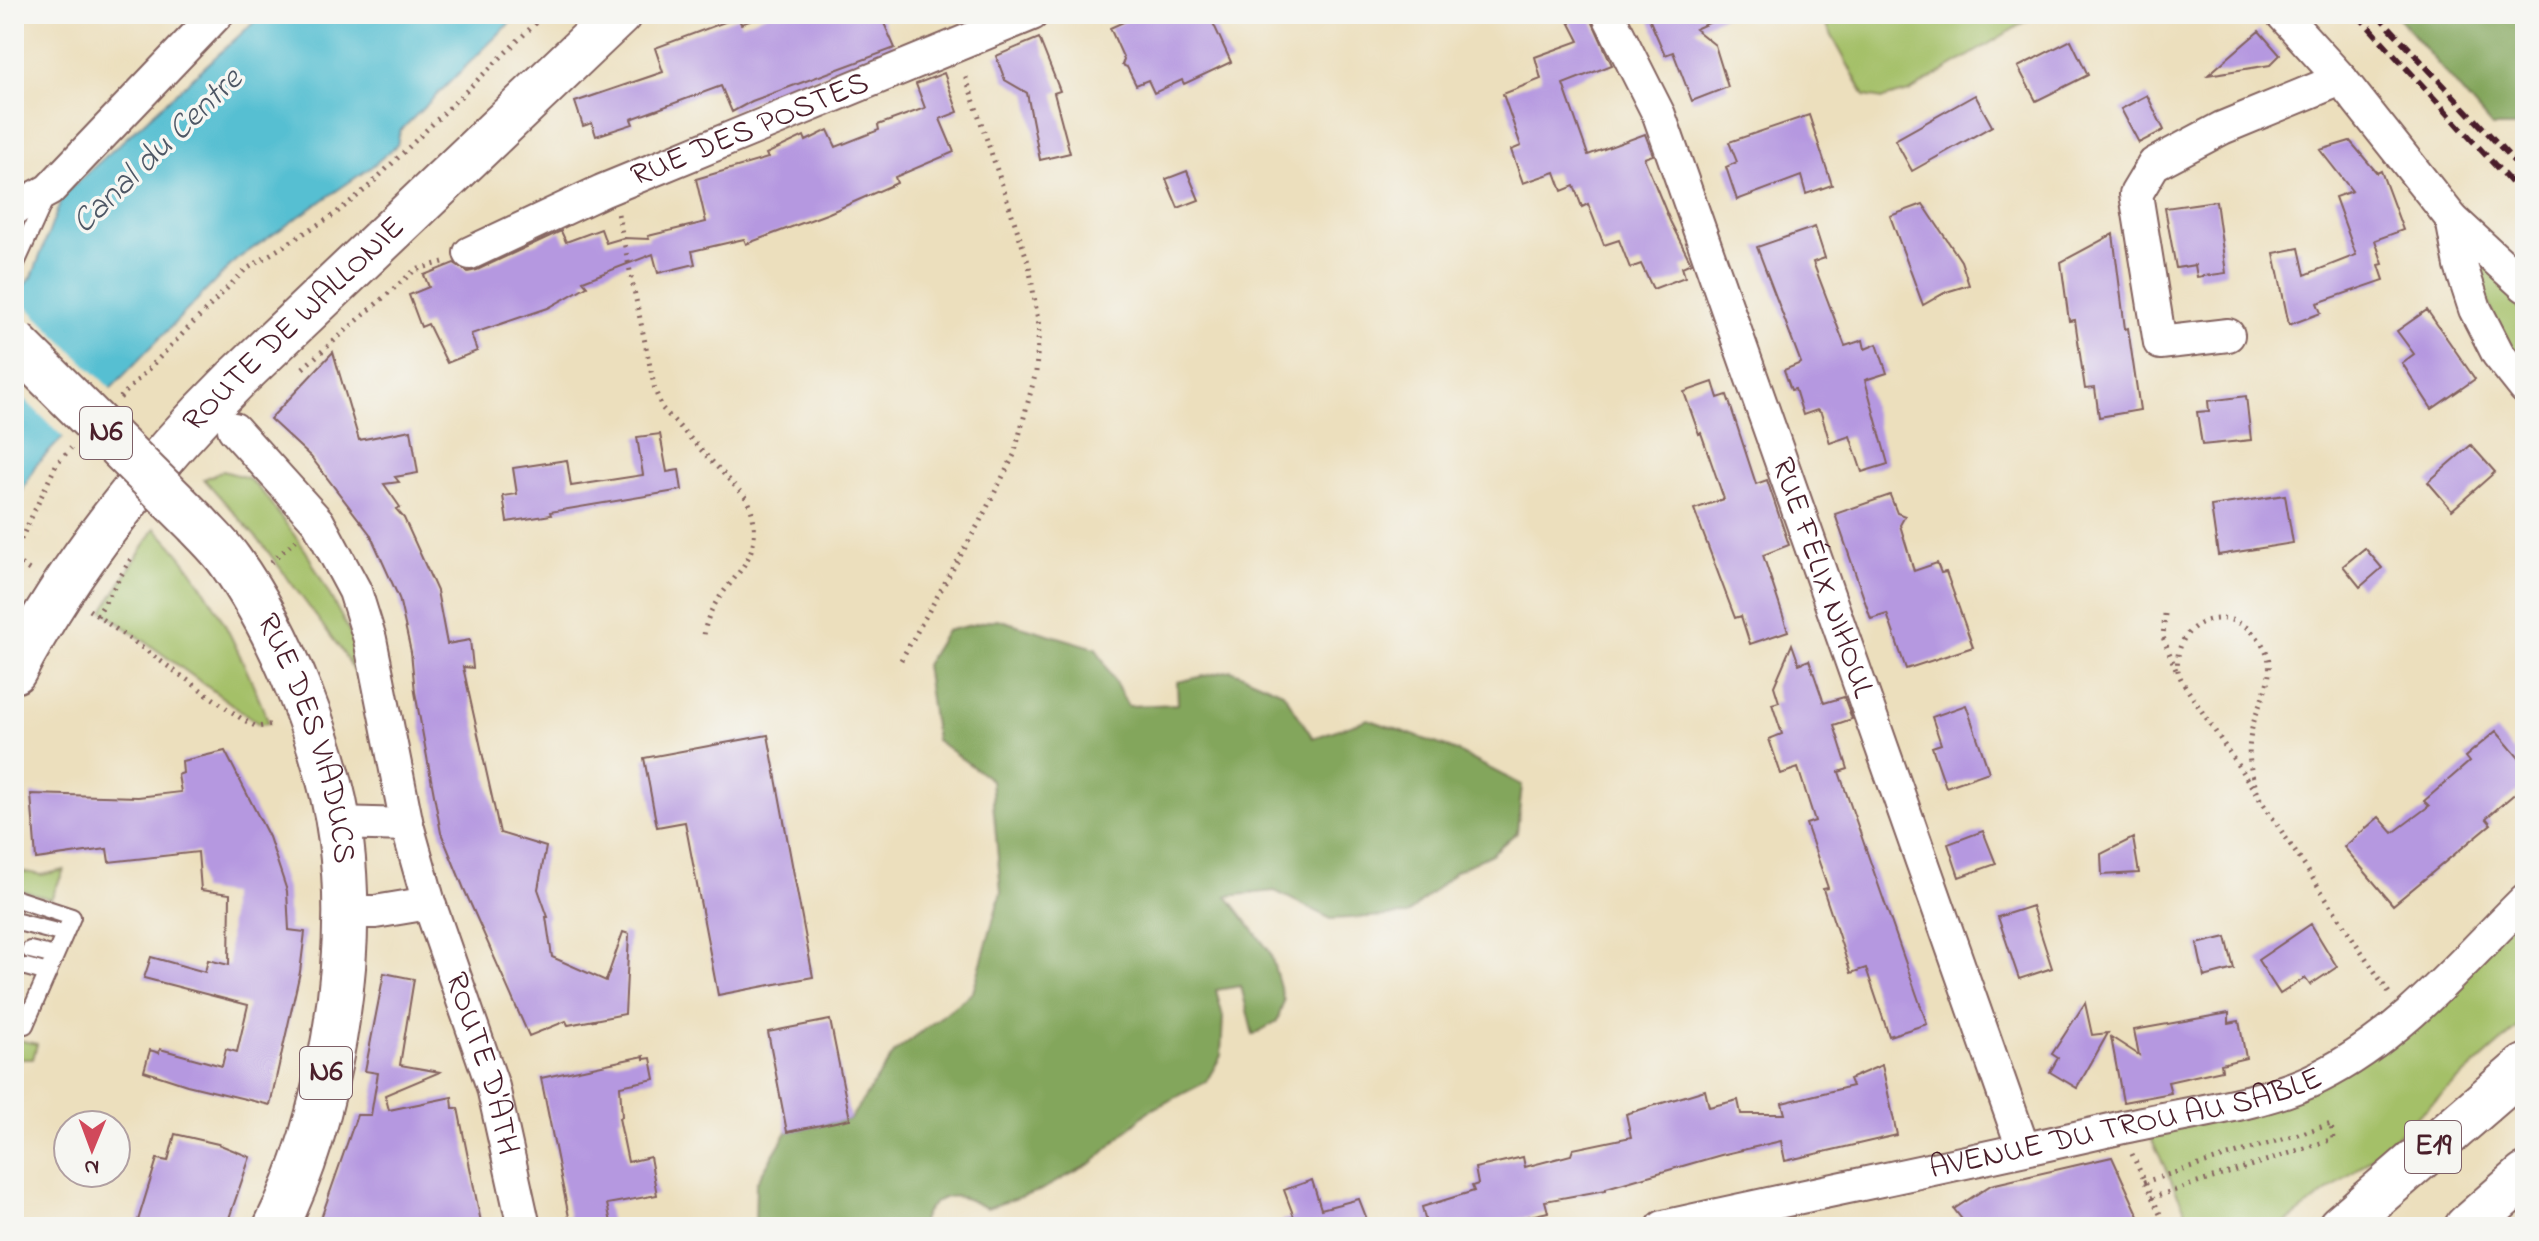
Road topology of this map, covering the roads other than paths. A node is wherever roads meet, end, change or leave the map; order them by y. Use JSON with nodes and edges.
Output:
{"nodes":[{"id":1,"x":217,"y":14,"type":"edge"},
{"id":2,"x":619,"y":14,"type":"edge"},
{"id":3,"x":1032,"y":14,"type":"edge"},
{"id":4,"x":1608,"y":14,"type":"edge"},
{"id":5,"x":2282,"y":14,"type":"edge"},
{"id":6,"x":2341,"y":79,"type":"junction"},
{"id":7,"x":49,"y":190,"type":"junction"},
{"id":8,"x":14,"y":209,"type":"edge"},
{"id":9,"x":2452,"y":219,"type":"junction"},
{"id":10,"x":470,"y":253,"type":"road end"},
{"id":11,"x":14,"y":268,"type":"edge"},
{"id":12,"x":2525,"y":286,"type":"edge"},
{"id":13,"x":2228,"y":335,"type":"dead end"},
{"id":14,"x":14,"y":342,"type":"edge"},
{"id":15,"x":2525,"y":388,"type":"edge"},
{"id":16,"x":234,"y":429,"type":"dead end"},
{"id":17,"x":14,"y":671,"type":"edge"},
{"id":18,"x":338,"y":823,"type":"junction"},
{"id":19,"x":407,"y":825,"type":"junction"},
{"id":20,"x":14,"y":898,"type":"edge"},
{"id":21,"x":2525,"y":900,"type":"edge"},
{"id":22,"x":429,"y":903,"type":"junction"},
{"id":23,"x":344,"y":912,"type":"junction"},
{"id":24,"x":14,"y":921,"type":"edge"},
{"id":25,"x":64,"y":934,"type":"junction"},
{"id":26,"x":30,"y":950,"type":"dead end"},
{"id":27,"x":55,"y":956,"type":"junction"},
{"id":28,"x":26,"y":967,"type":"dead end"},
{"id":29,"x":48,"y":973,"type":"junction"},
{"id":30,"x":14,"y":1022,"type":"edge"},
{"id":31,"x":2525,"y":1067,"type":"edge"},
{"id":32,"x":2023,"y":1148,"type":"junction"},
{"id":33,"x":2525,"y":1176,"type":"edge"},
{"id":34,"x":276,"y":1227,"type":"edge"},
{"id":35,"x":524,"y":1227,"type":"edge"},
{"id":36,"x":1663,"y":1227,"type":"edge"},
{"id":37,"x":2340,"y":1227,"type":"edge"},
{"id":38,"x":2467,"y":1227,"type":"edge"}],
"edges":[{"from":1,"to":7,"type":"street"},
{"from":2,"to":17,"type":"main road","name":"ROUTE DE WALLONIE"},
{"from":3,"to":10,"type":"street","name":"RUE DES POSTES"},
{"from":4,"to":32,"type":"street","name":"RUE FÉLIX NIHOUL"},
{"from":5,"to":6,"type":"street"},
{"from":6,"to":9,"type":"street"},
{"from":6,"to":13,"type":"street"},
{"from":7,"to":8,"type":"street"},
{"from":7,"to":11,"type":"lane"},
{"from":9,"to":12,"type":"street"},
{"from":9,"to":15,"type":"street"},
{"from":14,"to":18,"type":"main road","name":"RUE DES VIADUCS","number":"N6","bridge":true},
{"from":16,"to":19,"type":"street"},
{"from":18,"to":19,"type":"street"},
{"from":18,"to":23,"type":"main road","name":"RUE DES VIADUCS","number":"N6"},
{"from":19,"to":22,"type":"street"},
{"from":20,"to":25,"type":"lane"},
{"from":21,"to":32,"type":"street","name":"AVENUE DU TROU AU SABLE"},
{"from":22,"to":23,"type":"street"},
{"from":22,"to":35,"type":"street","name":"ROUTE D'ATH"},
{"from":23,"to":34,"type":"main road","name":"RUE DES VIADUCS","number":"N6"},
{"from":24,"to":25,"type":"lane"},
{"from":25,"to":27,"type":"lane"},
{"from":26,"to":27,"type":"lane"},
{"from":27,"to":29,"type":"lane"},
{"from":28,"to":29,"type":"lane"},
{"from":29,"to":30,"type":"lane"},
{"from":31,"to":37,"type":"main road","number":"E19"},
{"from":32,"to":36,"type":"street","name":"AVENUE DU TROU AU SABLE"},
{"from":33,"to":38,"type":"main road","number":"E19"}]}
